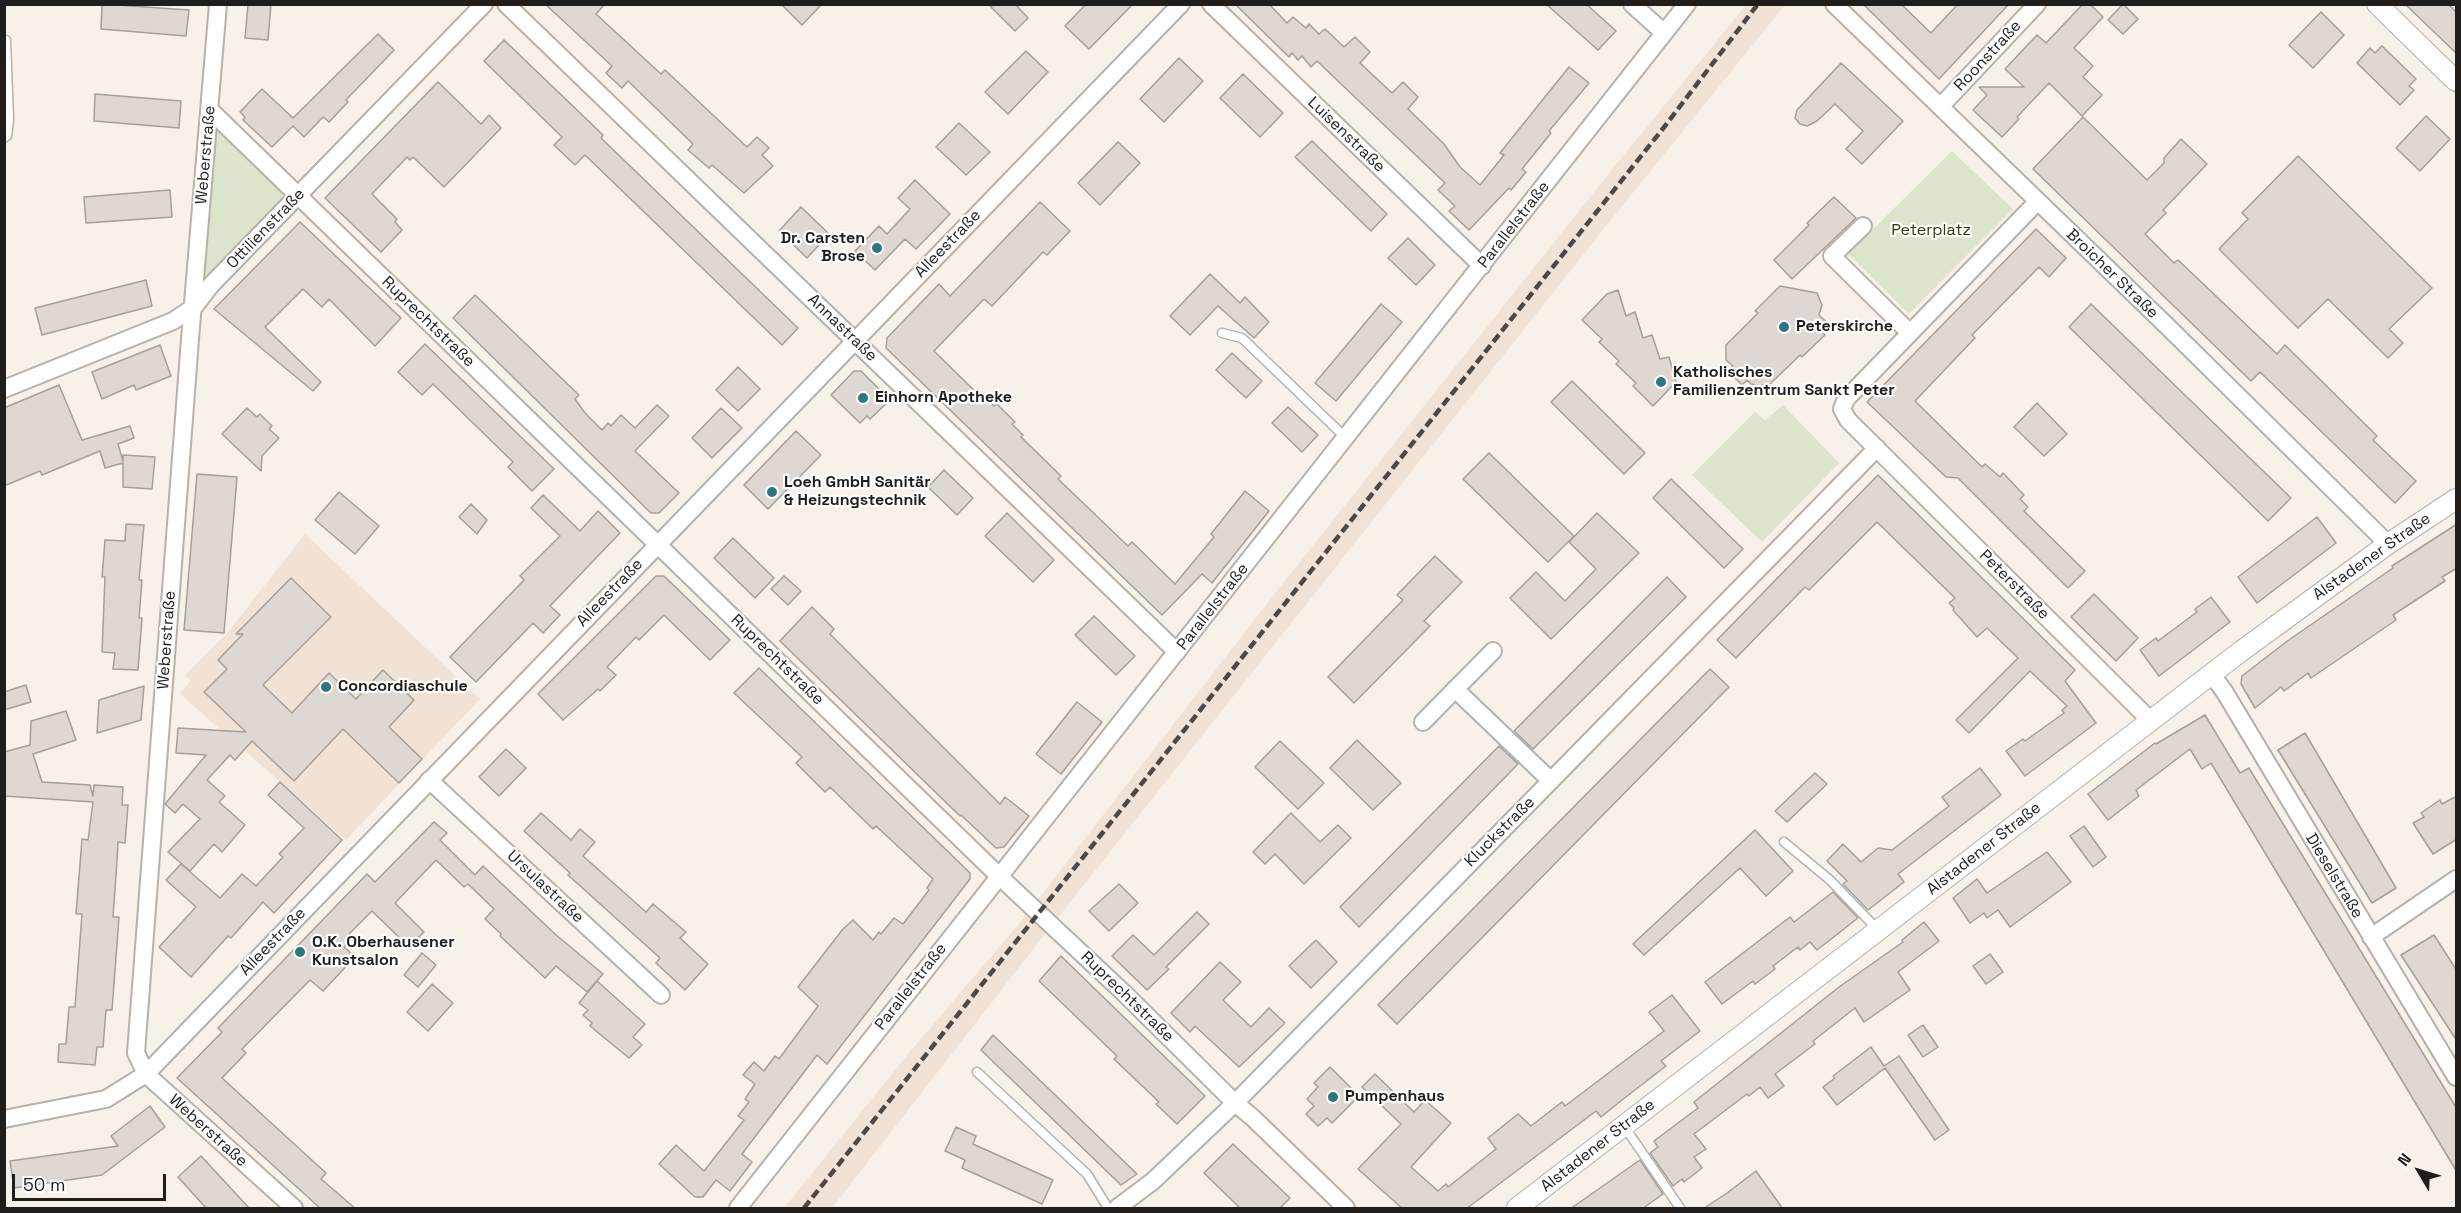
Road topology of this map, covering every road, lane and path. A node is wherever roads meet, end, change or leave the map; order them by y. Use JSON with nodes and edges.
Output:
{"nodes":[{"id":1,"x":218,"y":4,"type":"edge"},
{"id":2,"x":484,"y":4,"type":"edge"},
{"id":3,"x":506,"y":4,"type":"edge"},
{"id":4,"x":1181,"y":4,"type":"edge"},
{"id":5,"x":1211,"y":4,"type":"edge"},
{"id":6,"x":1632,"y":4,"type":"edge"},
{"id":7,"x":1687,"y":4,"type":"edge"},
{"id":8,"x":1833,"y":4,"type":"edge"},
{"id":9,"x":2037,"y":4,"type":"edge"},
{"id":10,"x":2377,"y":4,"type":"edge"},
{"id":11,"x":1664,"y":33,"type":"junction"},
{"id":12,"x":6,"y":40,"type":"dead end"},
{"id":13,"x":2457,"y":81,"type":"edge"},
{"id":14,"x":1940,"y":107,"type":"junction"},
{"id":15,"x":210,"y":110,"type":"junction"},
{"id":16,"x":4,"y":138,"type":"edge"},
{"id":17,"x":298,"y":197,"type":"junction"},
{"id":18,"x":2037,"y":202,"type":"junction"},
{"id":19,"x":1863,"y":226,"type":"dead end"},
{"id":20,"x":1482,"y":266,"type":"junction"},
{"id":21,"x":194,"y":308,"type":"junction"},
{"id":22,"x":1222,"y":333,"type":"dead end"},
{"id":23,"x":1910,"y":333,"type":"junction"},
{"id":24,"x":854,"y":340,"type":"junction"},
{"id":25,"x":4,"y":389,"type":"edge"},
{"id":26,"x":1346,"y":439,"type":"junction"},
{"id":27,"x":1877,"y":448,"type":"junction"},
{"id":28,"x":2457,"y":499,"type":"edge"},
{"id":29,"x":657,"y":544,"type":"junction"},
{"id":30,"x":2388,"y":544,"type":"junction"},
{"id":31,"x":1493,"y":651,"type":"dead end"},
{"id":32,"x":1177,"y":652,"type":"junction"},
{"id":33,"x":2212,"y":675,"type":"junction"},
{"id":34,"x":1455,"y":689,"type":"junction"},
{"id":35,"x":2151,"y":721,"type":"junction"},
{"id":36,"x":1423,"y":722,"type":"dead end"},
{"id":37,"x":429,"y":780,"type":"junction"},
{"id":38,"x":1551,"y":781,"type":"junction"},
{"id":39,"x":1784,"y":842,"type":"dead end"},
{"id":40,"x":999,"y":876,"type":"junction"},
{"id":41,"x":2457,"y":879,"type":"edge"},
{"id":42,"x":1878,"y":931,"type":"junction"},
{"id":43,"x":2371,"y":937,"type":"junction"},
{"id":44,"x":661,"y":995,"type":"dead end"},
{"id":45,"x":977,"y":1072,"type":"dead end"},
{"id":46,"x":146,"y":1074,"type":"junction"},
{"id":47,"x":2457,"y":1077,"type":"edge"},
{"id":48,"x":1235,"y":1103,"type":"junction"},
{"id":49,"x":4,"y":1119,"type":"edge"},
{"id":50,"x":1624,"y":1126,"type":"junction"},
{"id":51,"x":294,"y":1209,"type":"edge"},
{"id":52,"x":738,"y":1209,"type":"edge"},
{"id":53,"x":1108,"y":1209,"type":"edge"},
{"id":54,"x":1117,"y":1209,"type":"edge"},
{"id":55,"x":1346,"y":1209,"type":"edge"},
{"id":56,"x":1517,"y":1209,"type":"edge"},
{"id":57,"x":1680,"y":1209,"type":"edge"}],
"edges":[{"from":1,"to":15,"type":"street","name":"Weberstraße"},
{"from":2,"to":17,"type":"street","name":"Ottilienstraße"},
{"from":3,"to":24,"type":"street","name":"Annastraße"},
{"from":4,"to":24,"type":"street","name":"Alleestraße"},
{"from":5,"to":20,"type":"street","name":"Luisenstraße"},
{"from":6,"to":11,"type":"street"},
{"from":7,"to":11,"type":"street","name":"Parallelstraße"},
{"from":8,"to":14,"type":"street","name":"Broicher Straße"},
{"from":9,"to":14,"type":"street","name":"Roonstraße"},
{"from":10,"to":13,"type":"street"},
{"from":11,"to":20,"type":"street","name":"Parallelstraße"},
{"from":12,"to":16,"type":"lane"},
{"from":14,"to":18,"type":"street","name":"Broicher Straße"},
{"from":15,"to":17,"type":"street","name":"Ruprechtstraße"},
{"from":15,"to":21,"type":"street","name":"Weberstraße"},
{"from":17,"to":21,"type":"street","name":"Ottilienstraße"},
{"from":17,"to":29,"type":"street","name":"Ruprechtstraße"},
{"from":18,"to":23,"type":"street"},
{"from":18,"to":30,"type":"street","name":"Broicher Straße"},
{"from":19,"to":23,"type":"street"},
{"from":20,"to":26,"type":"street","name":"Parallelstraße"},
{"from":21,"to":25,"type":"street","name":"Ottilienstraße"},
{"from":21,"to":46,"type":"street","name":"Weberstraße"},
{"from":22,"to":26,"type":"lane"},
{"from":23,"to":27,"type":"street"},
{"from":24,"to":29,"type":"street","name":"Alleestraße"},
{"from":24,"to":32,"type":"street","name":"Annastraße"},
{"from":26,"to":32,"type":"street","name":"Parallelstraße"},
{"from":27,"to":35,"type":"street","name":"Peterstraße"},
{"from":27,"to":38,"type":"street","name":"Kluckstraße"},
{"from":28,"to":30,"type":"street","name":"Alstadener Straße"},
{"from":29,"to":37,"type":"street","name":"Alleestraße"},
{"from":29,"to":40,"type":"street","name":"Ruprechtstraße"},
{"from":30,"to":33,"type":"street","name":"Alstadener Straße"},
{"from":31,"to":34,"type":"street"},
{"from":32,"to":40,"type":"street","name":"Parallelstraße"},
{"from":33,"to":35,"type":"street","name":"Alstadener Straße"},
{"from":33,"to":43,"type":"street","name":"Dieselstraße"},
{"from":34,"to":36,"type":"street"},
{"from":34,"to":38,"type":"street"},
{"from":35,"to":42,"type":"street","name":"Alstadener Straße"},
{"from":37,"to":44,"type":"street","name":"Ursulastraße"},
{"from":37,"to":46,"type":"street","name":"Alleestraße"},
{"from":38,"to":48,"type":"street","name":"Kluckstraße"},
{"from":39,"to":42,"type":"lane"},
{"from":40,"to":48,"type":"street","name":"Ruprechtstraße"},
{"from":40,"to":52,"type":"street","name":"Parallelstraße"},
{"from":41,"to":43,"type":"street"},
{"from":42,"to":50,"type":"street","name":"Alstadener Straße"},
{"from":43,"to":47,"type":"street","name":"Dieselstraße"},
{"from":45,"to":53,"type":"lane"},
{"from":46,"to":49,"type":"street","name":"Alleestraße"},
{"from":46,"to":51,"type":"street","name":"Weberstraße"},
{"from":48,"to":54,"type":"street","name":"Kluckstraße"},
{"from":48,"to":55,"type":"street","name":"Ruprechtstraße"},
{"from":50,"to":56,"type":"street","name":"Alstadener Straße"},
{"from":50,"to":57,"type":"lane"}]}
